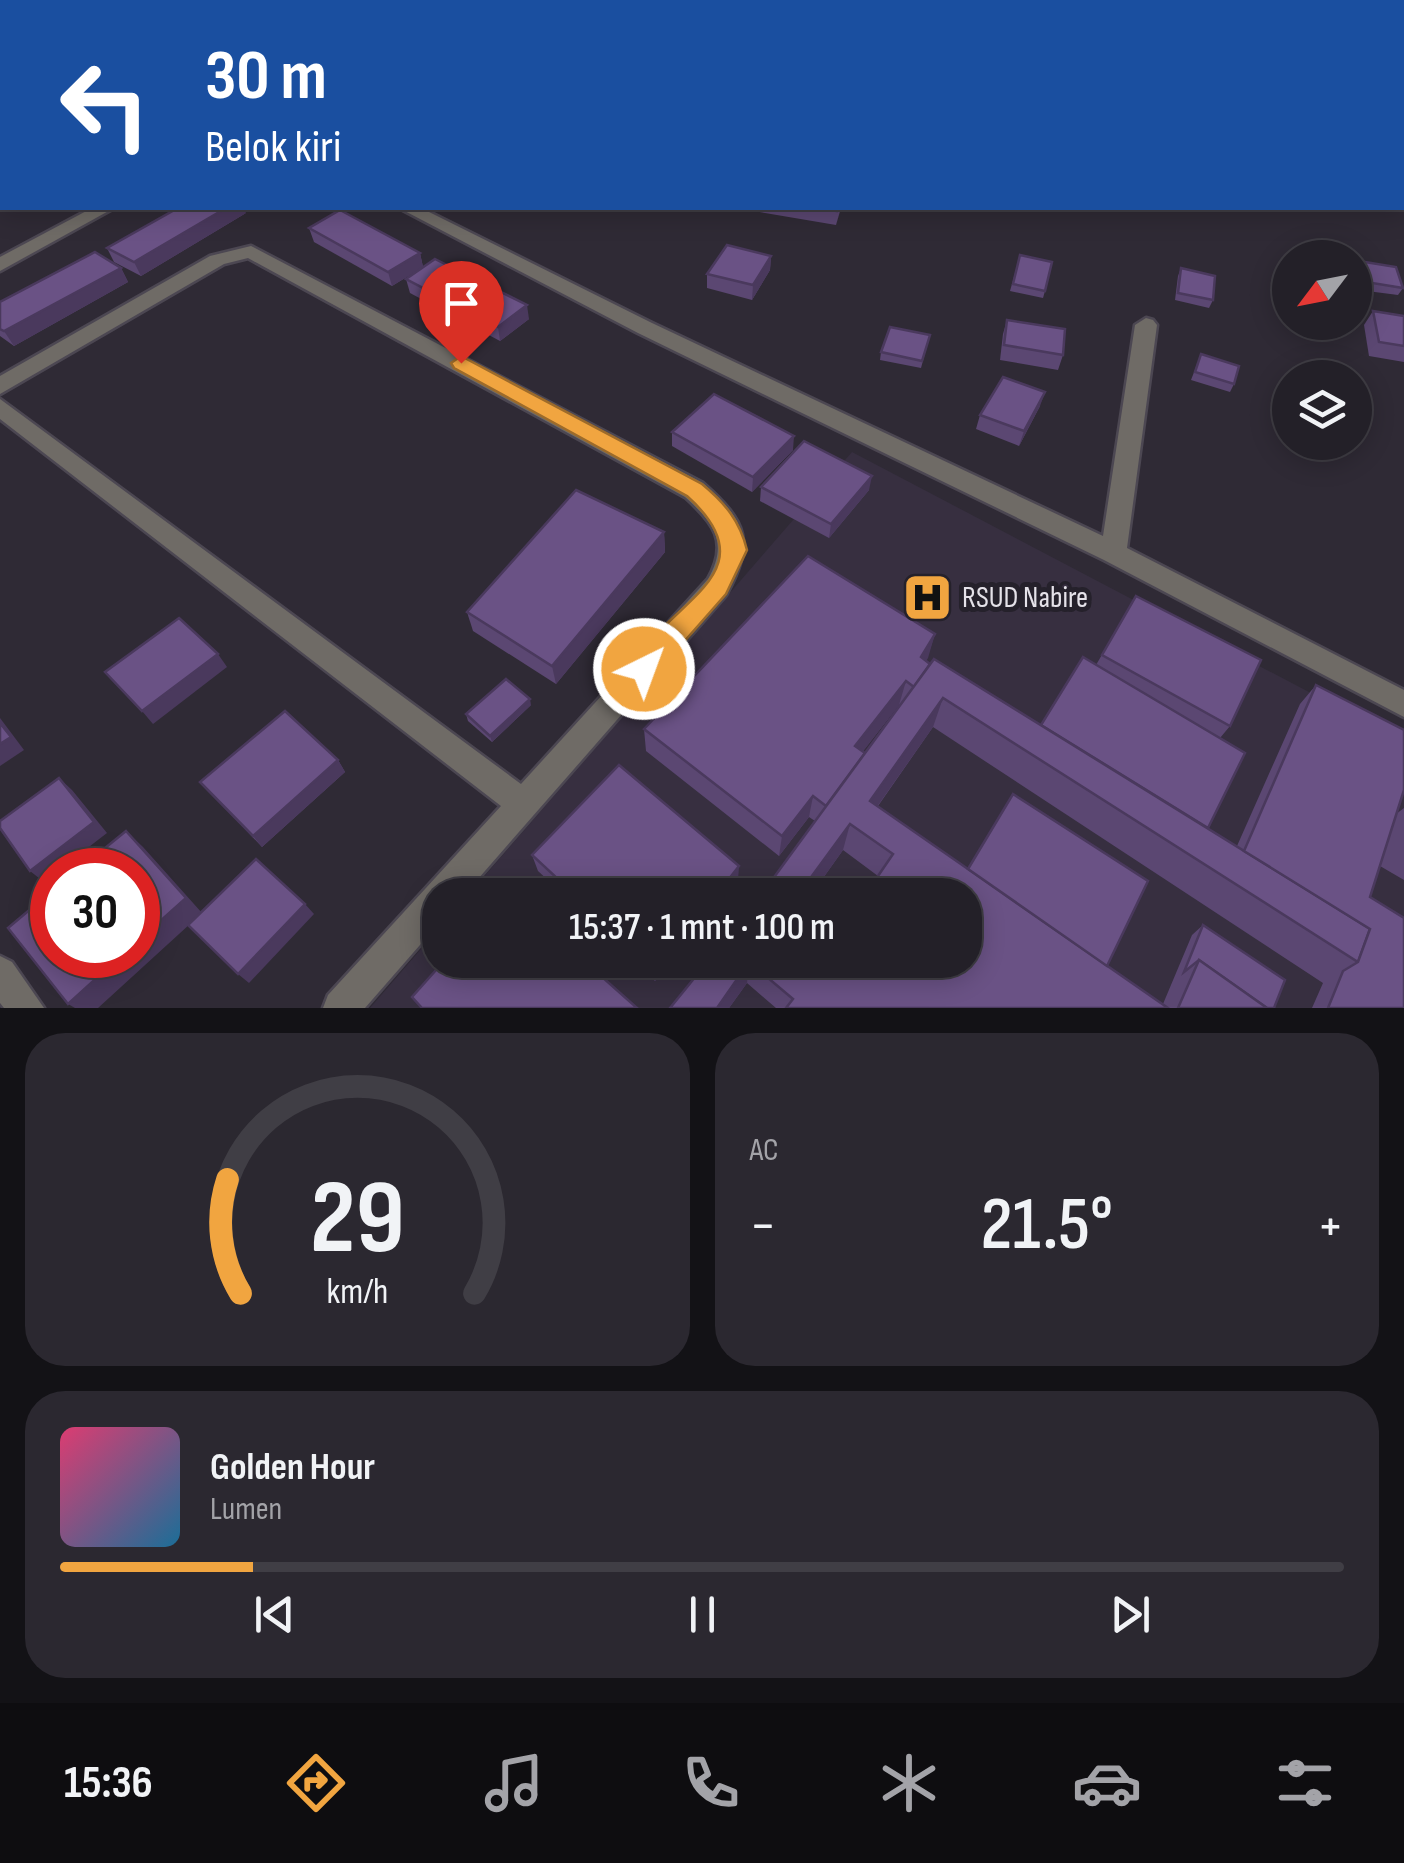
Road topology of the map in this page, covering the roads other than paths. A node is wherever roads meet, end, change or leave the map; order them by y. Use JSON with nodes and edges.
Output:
{"nodes":[{"id":1,"x":100,"y":210,"type":"edge"},
{"id":2,"x":412,"y":210,"type":"edge"},
{"id":3,"x":0,"y":265,"type":"edge"},
{"id":4,"x":1146,"y":325,"type":"dead end"},
{"id":5,"x":0,"y":386,"type":"edge"},
{"id":6,"x":0,"y":407,"type":"edge"},
{"id":7,"x":1113,"y":553,"type":"junction"},
{"id":8,"x":1404,"y":704,"type":"edge"},
{"id":9,"x":523,"y":804,"type":"junction"},
{"id":10,"x":457,"y":878,"type":"edge"},
{"id":11,"x":422,"y":917,"type":"edge"},
{"id":12,"x":0,"y":974,"type":"edge"},
{"id":13,"x":26,"y":1008,"type":"edge"},
{"id":14,"x":341,"y":1008,"type":"edge"}],
"edges":[{"from":1,"to":3,"type":"street"},
{"from":2,"to":7,"type":"street"},
{"from":4,"to":7,"type":"street"},
{"from":5,"to":9,"type":"street"},
{"from":6,"to":9,"type":"street"},
{"from":7,"to":8,"type":"street"},
{"from":9,"to":10,"type":"street"},
{"from":11,"to":14,"type":"street"},
{"from":12,"to":13,"type":"street"}]}
